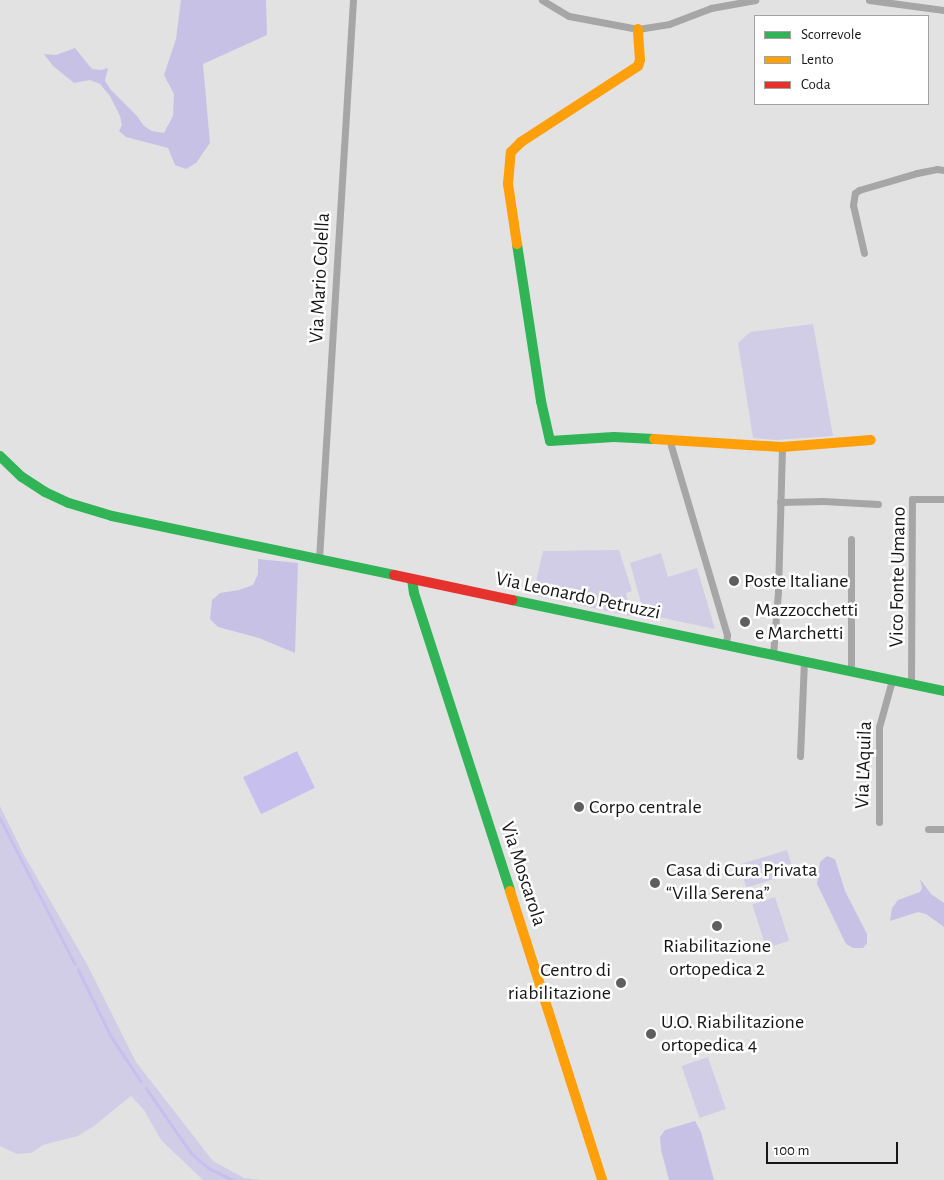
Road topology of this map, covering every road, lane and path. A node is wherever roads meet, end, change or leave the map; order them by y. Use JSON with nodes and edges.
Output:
{"nodes":[{"id":1,"x":353,"y":0,"type":"edge"},
{"id":2,"x":542,"y":0,"type":"edge"},
{"id":3,"x":754,"y":0,"type":"edge"},
{"id":4,"x":869,"y":0,"type":"edge"},
{"id":5,"x":944,"y":10,"type":"edge"},
{"id":6,"x":638,"y":29,"type":"junction"},
{"id":7,"x":944,"y":170,"type":"edge"},
{"id":8,"x":864,"y":253,"type":"dead end"},
{"id":9,"x":669,"y":439,"type":"junction"},
{"id":10,"x":871,"y":440,"type":"dead end"},
{"id":11,"x":782,"y":447,"type":"junction"},
{"id":12,"x":0,"y":456,"type":"edge"},
{"id":13,"x":944,"y":499,"type":"edge"},
{"id":14,"x":780,"y":502,"type":"junction"},
{"id":15,"x":878,"y":504,"type":"dead end"},
{"id":16,"x":851,"y":540,"type":"dead end"},
{"id":17,"x":319,"y":559,"type":"junction"},
{"id":18,"x":412,"y":579,"type":"junction"},
{"id":19,"x":726,"y":645,"type":"junction"},
{"id":20,"x":773,"y":655,"type":"junction"},
{"id":21,"x":804,"y":662,"type":"junction"},
{"id":22,"x":851,"y":672,"type":"junction"},
{"id":23,"x":892,"y":680,"type":"junction"},
{"id":24,"x":911,"y":684,"type":"junction"},
{"id":25,"x":944,"y":691,"type":"edge"},
{"id":26,"x":800,"y":756,"type":"dead end"},
{"id":27,"x":879,"y":822,"type":"dead end"},
{"id":28,"x":928,"y":829,"type":"dead end"},
{"id":29,"x":944,"y":829,"type":"edge"},
{"id":30,"x":602,"y":1180,"type":"edge"}],
"edges":[{"from":1,"to":17,"type":"street","name":"Via Mario Colella"},
{"from":2,"to":6,"type":"street"},
{"from":3,"to":6,"type":"street"},
{"from":4,"to":5,"type":"street"},
{"from":6,"to":9,"type":"street"},
{"from":7,"to":8,"type":"street"},
{"from":9,"to":11,"type":"street"},
{"from":9,"to":19,"type":"street"},
{"from":10,"to":11,"type":"street"},
{"from":11,"to":14,"type":"street"},
{"from":12,"to":17,"type":"street","name":"Via Leonardo Petruzzi"},
{"from":13,"to":24,"type":"street","name":"Vico Fonte Umano"},
{"from":14,"to":15,"type":"street"},
{"from":14,"to":20,"type":"street"},
{"from":16,"to":22,"type":"street"},
{"from":17,"to":18,"type":"street","name":"Via Leonardo Petruzzi"},
{"from":18,"to":19,"type":"street","name":"Via Leonardo Petruzzi"},
{"from":18,"to":30,"type":"street","name":"Via Moscarola"},
{"from":19,"to":20,"type":"street","name":"Via Leonardo Petruzzi"},
{"from":20,"to":21,"type":"street","name":"Via Leonardo Petruzzi"},
{"from":21,"to":22,"type":"street","name":"Via Leonardo Petruzzi"},
{"from":21,"to":26,"type":"street"},
{"from":22,"to":23,"type":"street","name":"Via Leonardo Petruzzi"},
{"from":23,"to":24,"type":"street","name":"Via Leonardo Petruzzi"},
{"from":23,"to":27,"type":"street","name":"Via L'Aquila"},
{"from":24,"to":25,"type":"street","name":"Via Leonardo Petruzzi"},
{"from":28,"to":29,"type":"street"}]}
